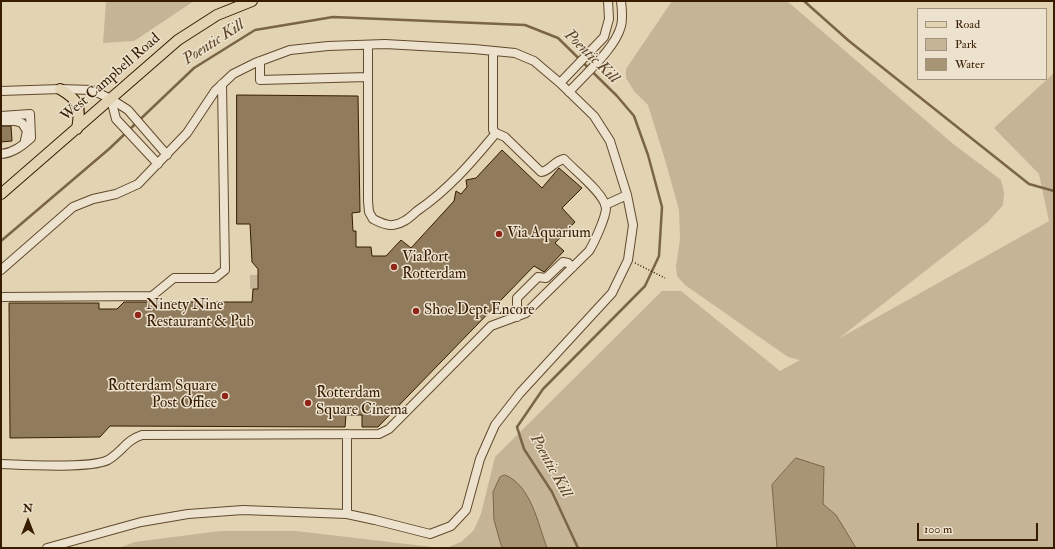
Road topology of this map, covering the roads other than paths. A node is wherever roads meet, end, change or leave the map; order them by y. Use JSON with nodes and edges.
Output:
{"nodes":[{"id":1,"x":252,"y":1,"type":"edge"},
{"id":2,"x":608,"y":1,"type":"edge"},
{"id":3,"x":621,"y":1,"type":"edge"},
{"id":4,"x":368,"y":44,"type":"junction"},
{"id":5,"x":493,"y":51,"type":"junction"},
{"id":6,"x":260,"y":61,"type":"junction"},
{"id":7,"x":367,"y":77,"type":"junction"},
{"id":8,"x":560,"y":83,"type":"junction"},
{"id":9,"x":222,"y":84,"type":"junction"},
{"id":10,"x":60,"y":89,"type":"junction"},
{"id":11,"x":1,"y":91,"type":"edge"},
{"id":12,"x":569,"y":92,"type":"junction"},
{"id":13,"x":111,"y":99,"type":"junction"},
{"id":14,"x":1,"y":116,"type":"edge"},
{"id":15,"x":1,"y":122,"type":"edge"},
{"id":16,"x":77,"y":128,"type":"junction"},
{"id":17,"x":496,"y":133,"type":"junction"},
{"id":18,"x":23,"y":144,"type":"junction"},
{"id":19,"x":1,"y":154,"type":"edge"},
{"id":20,"x":167,"y":155,"type":"junction"},
{"id":21,"x":158,"y":164,"type":"junction"},
{"id":22,"x":1,"y":194,"type":"edge"},
{"id":23,"x":627,"y":195,"type":"junction"},
{"id":24,"x":605,"y":205,"type":"junction"},
{"id":25,"x":573,"y":267,"type":"junction"},
{"id":26,"x":1,"y":270,"type":"edge"},
{"id":27,"x":1,"y":297,"type":"edge"},
{"id":28,"x":516,"y":317,"type":"junction"},
{"id":29,"x":346,"y":434,"type":"junction"},
{"id":30,"x":1,"y":464,"type":"edge"},
{"id":31,"x":347,"y":514,"type":"junction"},
{"id":32,"x":47,"y":548,"type":"edge"}],
"edges":[{"from":1,"to":13,"type":"main road","name":"West Campbell Road"},
{"from":2,"to":8,"type":"street"},
{"from":3,"to":12,"type":"street"},
{"from":4,"to":5,"type":"street"},
{"from":4,"to":6,"type":"street"},
{"from":4,"to":7,"type":"street"},
{"from":5,"to":8,"type":"street"},
{"from":5,"to":17,"type":"street"},
{"from":6,"to":7,"type":"street"},
{"from":6,"to":9,"type":"street"},
{"from":7,"to":17,"type":"street"},
{"from":8,"to":12,"type":"street"},
{"from":9,"to":20,"type":"street"},
{"from":9,"to":27,"type":"street"},
{"from":10,"to":11,"type":"street"},
{"from":10,"to":13,"type":"street"},
{"from":10,"to":16,"type":"main road"},
{"from":12,"to":23,"type":"street"},
{"from":13,"to":16,"type":"main road","name":"West Campbell Road"},
{"from":13,"to":20,"type":"street"},
{"from":13,"to":21,"type":"street"},
{"from":14,"to":18,"type":"street"},
{"from":15,"to":18,"type":"street"},
{"from":16,"to":22,"type":"main road","name":"West Campbell Road"},
{"from":17,"to":24,"type":"street"},
{"from":18,"to":19,"type":"street"},
{"from":20,"to":21,"type":"street"},
{"from":21,"to":26,"type":"street"},
{"from":23,"to":24,"type":"street"},
{"from":23,"to":31,"type":"street"},
{"from":24,"to":25,"type":"street"},
{"from":25,"to":28,"type":"street"},
{"from":25,"to":28,"type":"street"},
{"from":28,"to":29,"type":"street"},
{"from":29,"to":30,"type":"street"},
{"from":29,"to":31,"type":"street"},
{"from":31,"to":32,"type":"street"}]}
